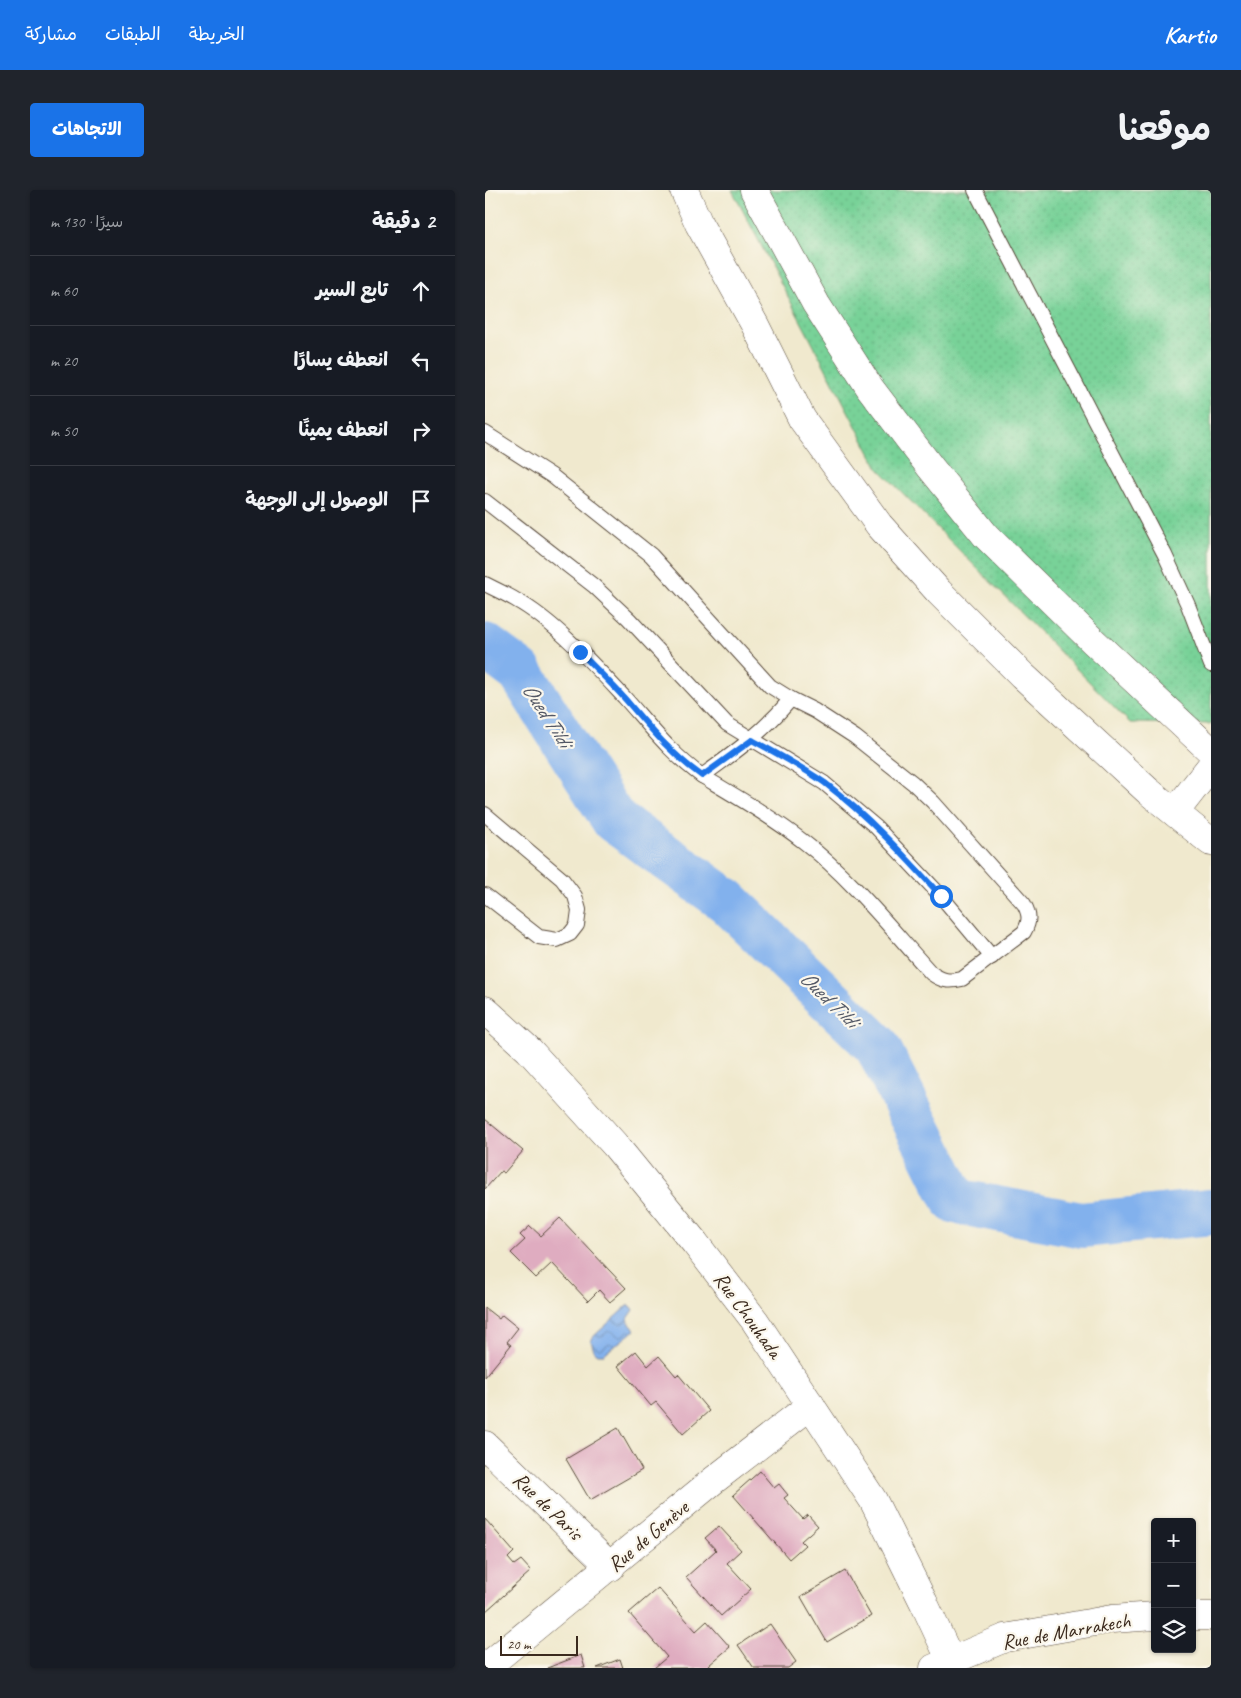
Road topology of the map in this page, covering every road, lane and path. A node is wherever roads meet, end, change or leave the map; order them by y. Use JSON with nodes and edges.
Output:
{"nodes":[{"id":1,"x":684,"y":190,"type":"edge"},
{"id":2,"x":754,"y":190,"type":"edge"},
{"id":3,"x":975,"y":190,"type":"edge"},
{"id":4,"x":485,"y":433,"type":"edge"},
{"id":5,"x":485,"y":500,"type":"edge"},
{"id":6,"x":485,"y":584,"type":"edge"},
{"id":7,"x":1211,"y":665,"type":"edge"},
{"id":8,"x":791,"y":699,"type":"junction"},
{"id":9,"x":752,"y":740,"type":"junction"},
{"id":10,"x":1211,"y":751,"type":"edge"},
{"id":11,"x":1211,"y":766,"type":"edge"},
{"id":12,"x":702,"y":776,"type":"junction"},
{"id":13,"x":1175,"y":812,"type":"junction"},
{"id":14,"x":485,"y":814,"type":"edge"},
{"id":15,"x":1211,"y":842,"type":"edge"},
{"id":16,"x":485,"y":895,"type":"edge"},
{"id":17,"x":992,"y":957,"type":"junction"},
{"id":18,"x":485,"y":1010,"type":"edge"},
{"id":19,"x":811,"y":1405,"type":"junction"},
{"id":20,"x":485,"y":1445,"type":"edge"},
{"id":21,"x":611,"y":1567,"type":"junction"},
{"id":22,"x":1151,"y":1616,"type":"edge"},
{"id":23,"x":1196,"y":1616,"type":"edge"},
{"id":24,"x":1211,"y":1616,"type":"edge"},
{"id":25,"x":943,"y":1665,"type":"edge"},
{"id":26,"x":485,"y":1668,"type":"edge"}],
"edges":[{"from":1,"to":13,"type":"main road"},
{"from":2,"to":10,"type":"main road"},
{"from":3,"to":7,"type":"lane"},
{"from":4,"to":8,"type":"lane"},
{"from":5,"to":9,"type":"lane"},
{"from":6,"to":12,"type":"lane"},
{"from":8,"to":9,"type":"lane"},
{"from":8,"to":17,"type":"lane"},
{"from":9,"to":12,"type":"lane"},
{"from":9,"to":17,"type":"lane"},
{"from":11,"to":13,"type":"main road"},
{"from":12,"to":17,"type":"lane"},
{"from":13,"to":15,"type":"main road"},
{"from":14,"to":16,"type":"lane"},
{"from":18,"to":19,"type":"main road","name":"Rue Chouhada"},
{"from":19,"to":21,"type":"main road","name":"Rue de Genève"},
{"from":19,"to":25,"type":"main road","name":"Rue Chouhada"},
{"from":20,"to":21,"type":"main road","name":"Rue de Paris"},
{"from":21,"to":26,"type":"main road","name":"Rue de Genève"},
{"from":22,"to":25,"type":"main road","name":"Rue de Marrakech"},
{"from":23,"to":24,"type":"main road"}]}
